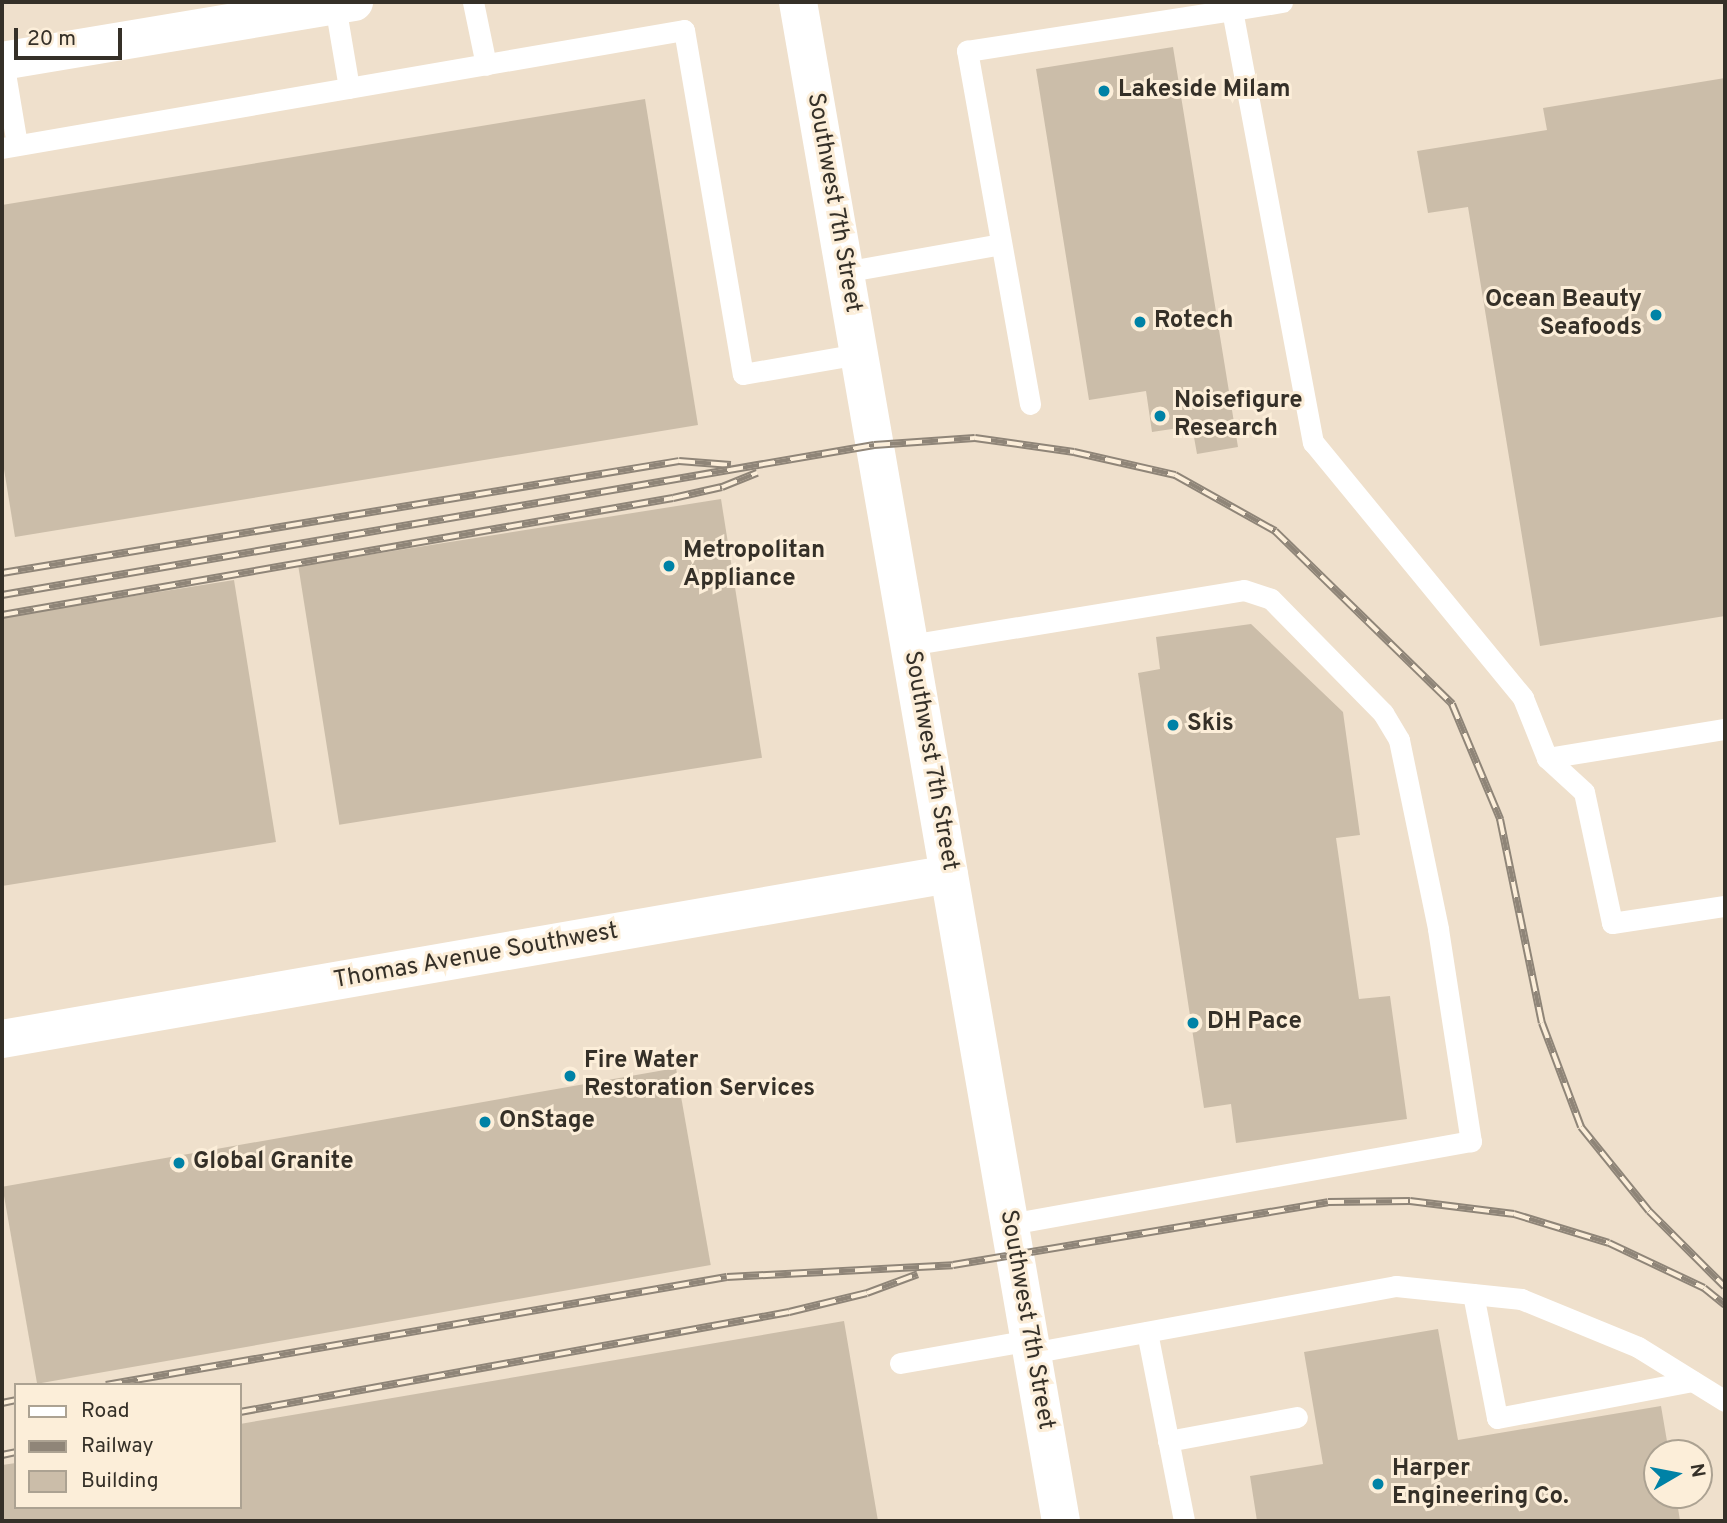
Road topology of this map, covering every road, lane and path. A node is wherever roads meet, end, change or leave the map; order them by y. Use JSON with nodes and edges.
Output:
{"nodes":[{"id":1,"x":472,"y":2,"type":"edge"},
{"id":2,"x":798,"y":2,"type":"edge"},
{"id":3,"x":1282,"y":2,"type":"edge"},
{"id":4,"x":344,"y":3,"type":"edge"},
{"id":5,"x":1231,"y":6,"type":"edge"},
{"id":6,"x":2,"y":61,"type":"edge"},
{"id":7,"x":485,"y":65,"type":"junction"},
{"id":8,"x":349,"y":88,"type":"junction"},
{"id":9,"x":10,"y":147,"type":"edge"},
{"id":10,"x":1001,"y":244,"type":"junction"},
{"id":11,"x":845,"y":272,"type":"junction"},
{"id":12,"x":859,"y":354,"type":"junction"},
{"id":13,"x":1030,"y":404,"type":"dead end"},
{"id":14,"x":909,"y":645,"type":"junction"},
{"id":15,"x":1725,"y":729,"type":"edge"},
{"id":16,"x":1547,"y":758,"type":"junction"},
{"id":17,"x":949,"y":874,"type":"junction"},
{"id":18,"x":1725,"y":906,"type":"edge"},
{"id":19,"x":2,"y":1039,"type":"edge"},
{"id":20,"x":1009,"y":1224,"type":"junction"},
{"id":21,"x":1473,"y":1294,"type":"junction"},
{"id":22,"x":1147,"y":1332,"type":"junction"},
{"id":23,"x":1031,"y":1347,"type":"junction"},
{"id":24,"x":900,"y":1363,"type":"dead end"},
{"id":25,"x":1693,"y":1381,"type":"junction"},
{"id":26,"x":1725,"y":1401,"type":"edge"},
{"id":27,"x":1297,"y":1417,"type":"dead end"},
{"id":28,"x":1168,"y":1441,"type":"junction"},
{"id":29,"x":1060,"y":1521,"type":"edge"},
{"id":30,"x":1184,"y":1521,"type":"edge"}],
"edges":[{"from":1,"to":7,"type":"lane"},
{"from":2,"to":11,"type":"street","name":"Southwest 7th Street"},
{"from":3,"to":5,"type":"lane"},
{"from":4,"to":6,"type":"street"},
{"from":4,"to":8,"type":"lane"},
{"from":5,"to":10,"type":"lane"},
{"from":5,"to":16,"type":"lane"},
{"from":6,"to":9,"type":"lane"},
{"from":7,"to":8,"type":"lane"},
{"from":7,"to":12,"type":"lane"},
{"from":8,"to":9,"type":"lane"},
{"from":10,"to":11,"type":"lane"},
{"from":10,"to":13,"type":"lane"},
{"from":11,"to":12,"type":"street","name":"Southwest 7th Street"},
{"from":12,"to":14,"type":"street","name":"Southwest 7th Street"},
{"from":14,"to":17,"type":"street","name":"Southwest 7th Street"},
{"from":14,"to":20,"type":"lane"},
{"from":15,"to":16,"type":"lane"},
{"from":16,"to":18,"type":"lane"},
{"from":17,"to":19,"type":"street","name":"Thomas Avenue Southwest"},
{"from":17,"to":20,"type":"street","name":"Southwest 7th Street"},
{"from":20,"to":23,"type":"street","name":"Southwest 7th Street"},
{"from":21,"to":22,"type":"lane"},
{"from":21,"to":25,"type":"lane"},
{"from":21,"to":25,"type":"lane"},
{"from":22,"to":23,"type":"lane"},
{"from":22,"to":28,"type":"lane"},
{"from":23,"to":24,"type":"lane"},
{"from":23,"to":29,"type":"street","name":"Southwest 7th Street"},
{"from":25,"to":26,"type":"lane"},
{"from":27,"to":28,"type":"lane"},
{"from":28,"to":30,"type":"lane"}]}
